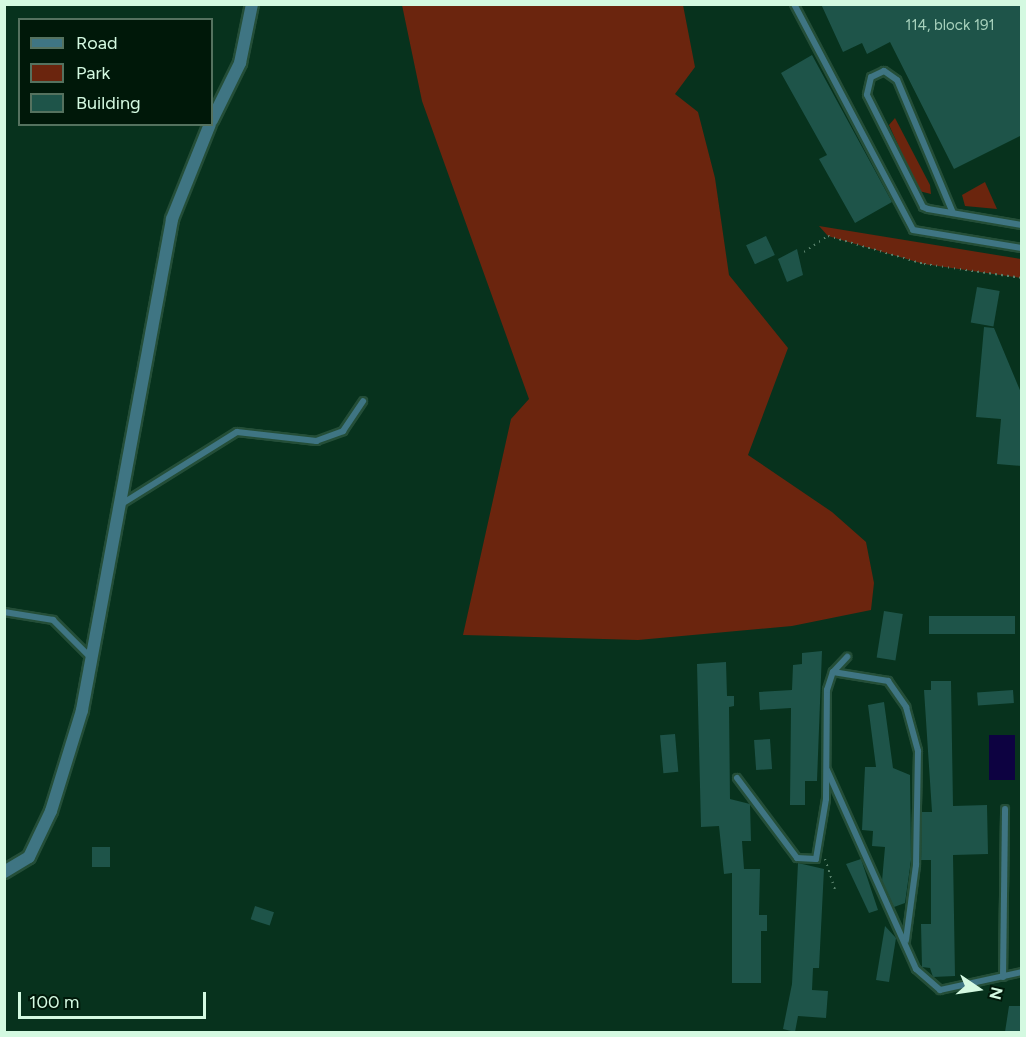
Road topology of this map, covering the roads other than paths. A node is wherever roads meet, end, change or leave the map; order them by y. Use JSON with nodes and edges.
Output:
{"nodes":[{"id":1,"x":252,"y":4,"type":"edge"},
{"id":2,"x":794,"y":4,"type":"edge"},
{"id":3,"x":213,"y":118,"type":"edge"},
{"id":4,"x":209,"y":126,"type":"edge"},
{"id":5,"x":953,"y":213,"type":"junction"},
{"id":6,"x":1022,"y":225,"type":"edge"},
{"id":7,"x":1022,"y":249,"type":"edge"},
{"id":8,"x":363,"y":401,"type":"dead end"},
{"id":9,"x":120,"y":506,"type":"junction"},
{"id":10,"x":4,"y":612,"type":"edge"},
{"id":11,"x":847,"y":657,"type":"dead end"},
{"id":12,"x":91,"y":658,"type":"junction"},
{"id":13,"x":833,"y":672,"type":"junction"},
{"id":14,"x":826,"y":766,"type":"junction"},
{"id":15,"x":737,"y":778,"type":"dead end"},
{"id":16,"x":1005,"y":809,"type":"dead end"},
{"id":17,"x":4,"y":872,"type":"edge"},
{"id":18,"x":906,"y":940,"type":"junction"},
{"id":19,"x":1022,"y":972,"type":"edge"},
{"id":20,"x":1003,"y":977,"type":"junction"}],
"edges":[{"from":1,"to":3,"type":"street"},
{"from":2,"to":7,"type":"lane"},
{"from":4,"to":9,"type":"street"},
{"from":5,"to":5,"type":"lane"},
{"from":5,"to":6,"type":"lane"},
{"from":8,"to":9,"type":"lane"},
{"from":9,"to":12,"type":"street"},
{"from":10,"to":12,"type":"lane"},
{"from":11,"to":13,"type":"lane"},
{"from":12,"to":17,"type":"street"},
{"from":13,"to":14,"type":"lane"},
{"from":13,"to":18,"type":"lane"},
{"from":14,"to":15,"type":"lane"},
{"from":14,"to":18,"type":"lane"},
{"from":16,"to":20,"type":"lane"},
{"from":18,"to":20,"type":"lane"},
{"from":19,"to":20,"type":"lane"}]}
